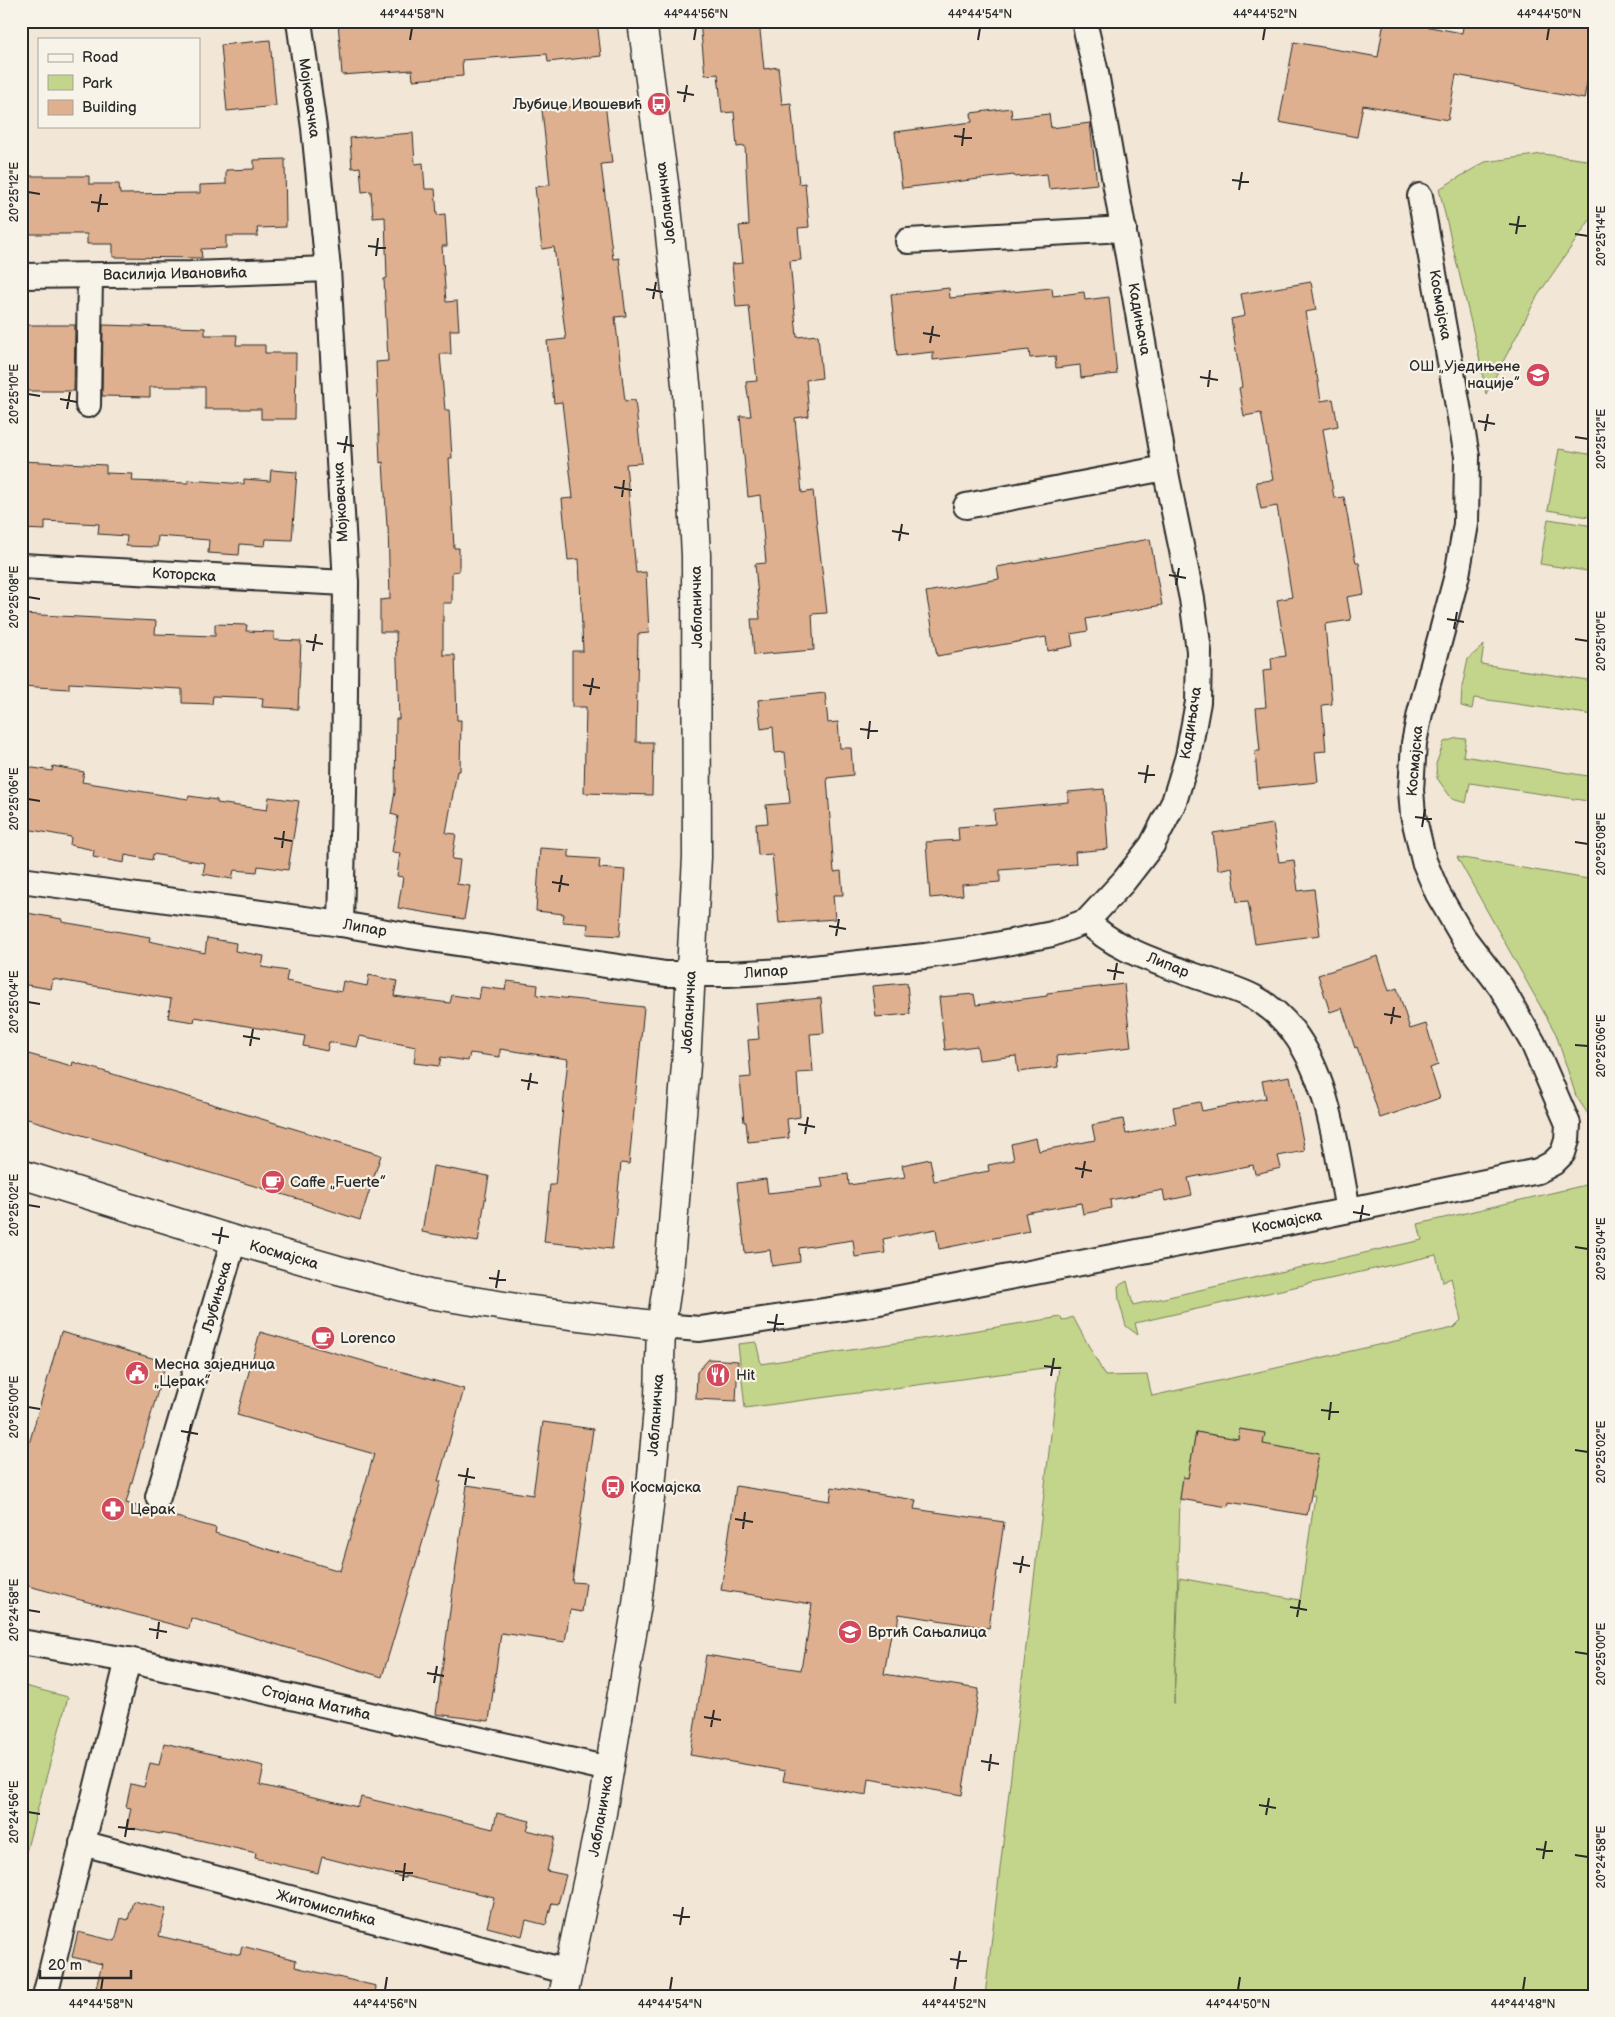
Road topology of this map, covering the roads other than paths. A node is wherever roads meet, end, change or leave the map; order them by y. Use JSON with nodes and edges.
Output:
{"nodes":[{"id":1,"x":299,"y":21,"type":"edge"},
{"id":2,"x":642,"y":21,"type":"edge"},
{"id":3,"x":1084,"y":21,"type":"edge"},
{"id":4,"x":1420,"y":196,"type":"dead end"},
{"id":5,"x":1124,"y":230,"type":"junction"},
{"id":6,"x":908,"y":241,"type":"dead end"},
{"id":7,"x":328,"y":269,"type":"junction"},
{"id":8,"x":21,"y":276,"type":"edge"},
{"id":9,"x":90,"y":276,"type":"junction"},
{"id":10,"x":88,"y":405,"type":"dead end"},
{"id":11,"x":1165,"y":468,"type":"junction"},
{"id":12,"x":966,"y":506,"type":"dead end"},
{"id":13,"x":21,"y":566,"type":"edge"},
{"id":14,"x":346,"y":583,"type":"junction"},
{"id":15,"x":21,"y":880,"type":"edge"},
{"id":16,"x":1087,"y":921,"type":"junction"},
{"id":17,"x":341,"y":924,"type":"junction"},
{"id":18,"x":692,"y":974,"type":"junction"},
{"id":19,"x":21,"y":1174,"type":"edge"},
{"id":20,"x":1348,"y":1210,"type":"junction"},
{"id":21,"x":234,"y":1240,"type":"junction"},
{"id":22,"x":661,"y":1326,"type":"junction"},
{"id":23,"x":158,"y":1497,"type":"dead end"},
{"id":24,"x":21,"y":1642,"type":"edge"},
{"id":25,"x":128,"y":1660,"type":"junction"},
{"id":26,"x":609,"y":1769,"type":"junction"},
{"id":27,"x":82,"y":1843,"type":"junction"},
{"id":28,"x":566,"y":1984,"type":"edge"},
{"id":29,"x":45,"y":1996,"type":"edge"}],
"edges":[{"from":1,"to":7,"type":"street","name":"Мојковачка"},
{"from":2,"to":18,"type":"street","name":"Јабланичка"},
{"from":3,"to":5,"type":"street","name":"Кадињача"},
{"from":4,"to":20,"type":"street","name":"Космајска"},
{"from":5,"to":6,"type":"street"},
{"from":5,"to":11,"type":"street","name":"Кадињача"},
{"from":7,"to":9,"type":"street","name":"Василија Ивановића"},
{"from":7,"to":14,"type":"street","name":"Мојковачка"},
{"from":8,"to":9,"type":"street","name":"Василија Ивановића"},
{"from":9,"to":10,"type":"street"},
{"from":11,"to":12,"type":"street"},
{"from":11,"to":16,"type":"street","name":"Кадињача"},
{"from":13,"to":14,"type":"street","name":"Которска"},
{"from":14,"to":17,"type":"street","name":"Мојковачка"},
{"from":15,"to":17,"type":"street","name":"Липар"},
{"from":16,"to":18,"type":"street","name":"Липар"},
{"from":16,"to":20,"type":"street","name":"Липар"},
{"from":17,"to":18,"type":"street","name":"Липар"},
{"from":18,"to":22,"type":"street","name":"Јабланичка"},
{"from":19,"to":21,"type":"street","name":"Космајска"},
{"from":20,"to":22,"type":"street","name":"Космајска"},
{"from":21,"to":22,"type":"street","name":"Космајска"},
{"from":21,"to":23,"type":"street","name":"Љубињска"},
{"from":22,"to":26,"type":"street","name":"Јабланичка"},
{"from":24,"to":25,"type":"street","name":"Стојана Матића"},
{"from":25,"to":26,"type":"street","name":"Стојана Матића"},
{"from":25,"to":27,"type":"street"},
{"from":26,"to":28,"type":"street","name":"Јабланичка"},
{"from":27,"to":28,"type":"street","name":"Житомислићка"},
{"from":27,"to":29,"type":"street"}]}
